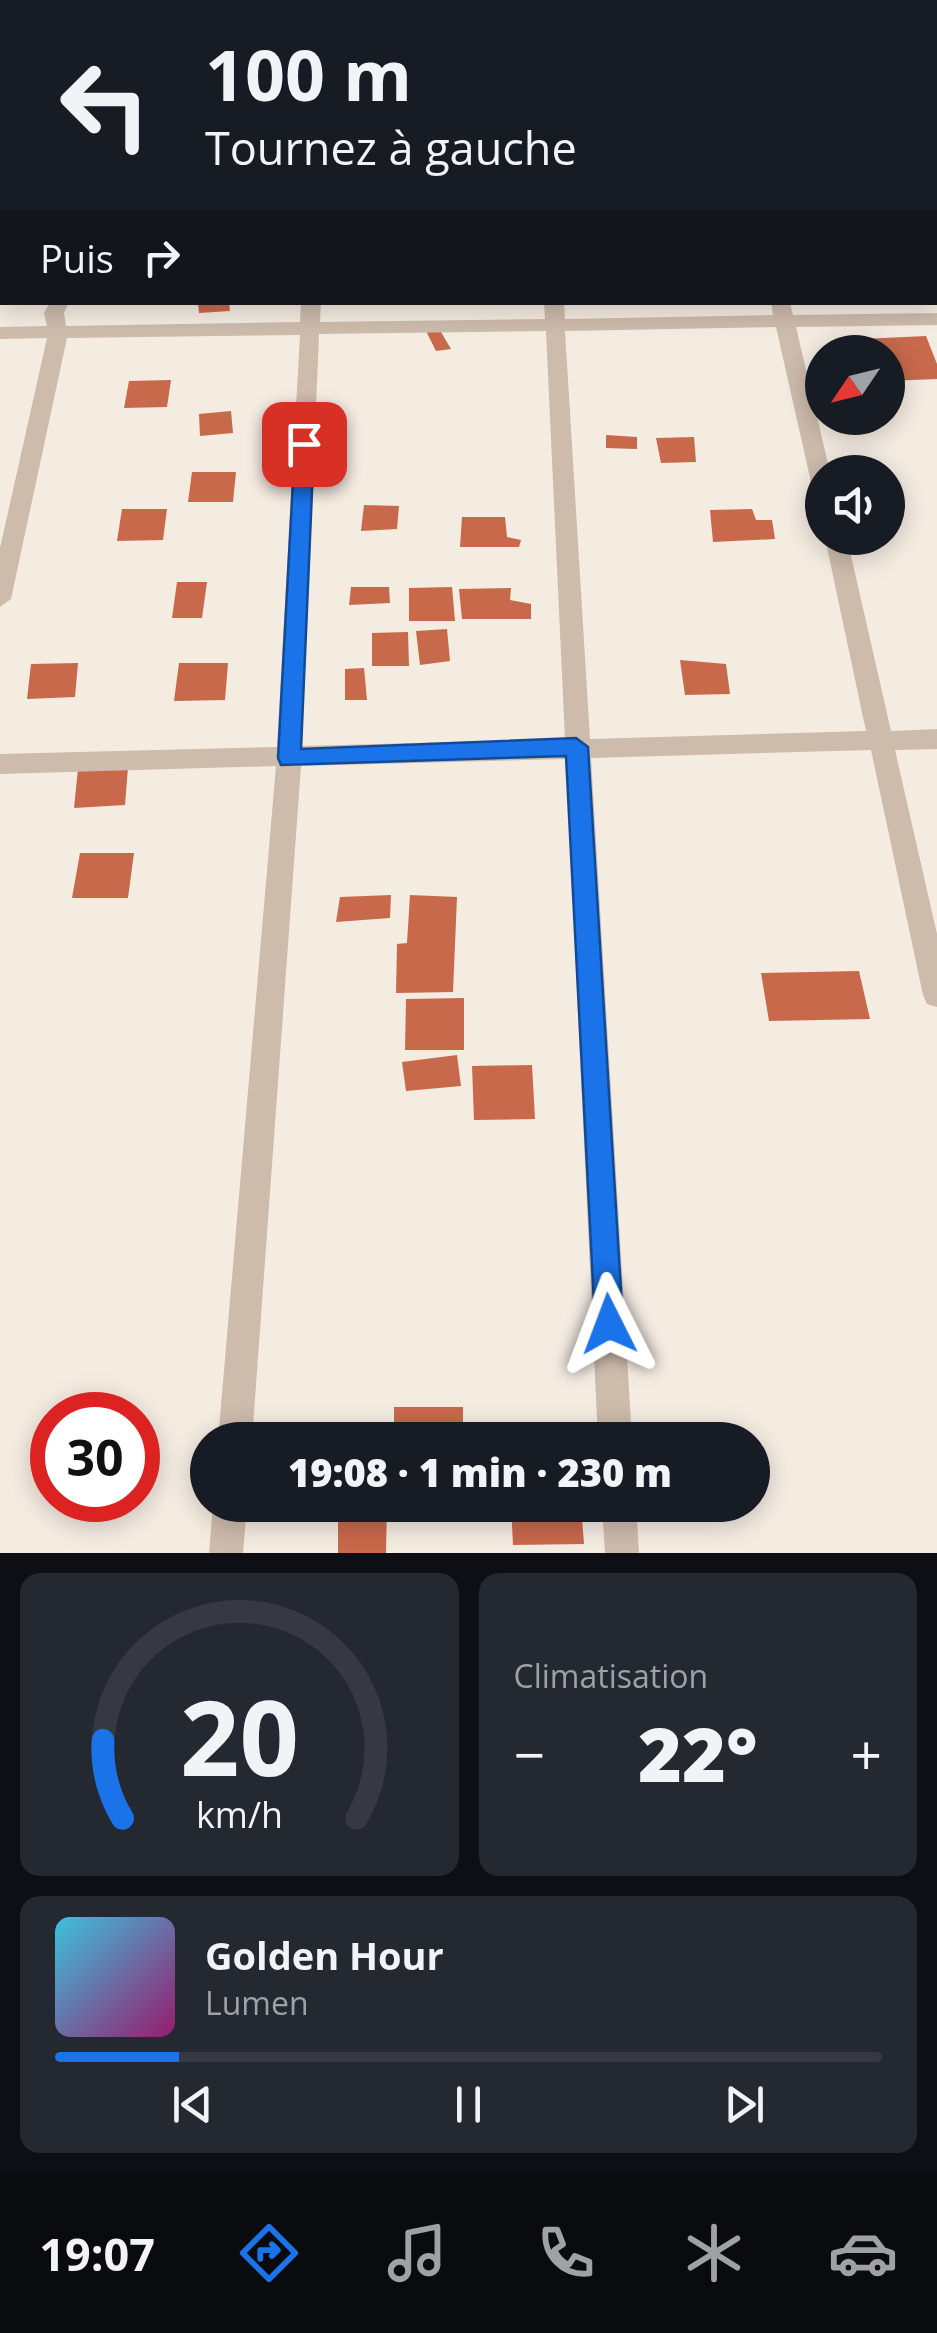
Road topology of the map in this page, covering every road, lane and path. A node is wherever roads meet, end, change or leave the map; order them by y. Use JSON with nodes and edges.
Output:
{"nodes":[{"id":1,"x":58,"y":305,"type":"edge"},
{"id":2,"x":554,"y":312,"type":"edge"},
{"id":3,"x":782,"y":312,"type":"edge"},
{"id":4,"x":311,"y":314,"type":"edge"},
{"id":5,"x":937,"y":319,"type":"edge"},
{"id":6,"x":0,"y":333,"type":"edge"},
{"id":7,"x":58,"y":333,"type":"junction"},
{"id":8,"x":816,"y":455,"type":"edge"},
{"id":9,"x":8,"y":529,"type":"edge"},
{"id":10,"x":840,"y":555,"type":"edge"},
{"id":11,"x":0,"y":600,"type":"edge"},
{"id":12,"x":937,"y":739,"type":"edge"},
{"id":13,"x":884,"y":740,"type":"junction"},
{"id":14,"x":576,"y":747,"type":"junction"},
{"id":15,"x":289,"y":758,"type":"junction"},
{"id":16,"x":0,"y":764,"type":"edge"},
{"id":17,"x":937,"y":994,"type":"edge"},
{"id":18,"x":236,"y":1422,"type":"edge"},
{"id":19,"x":614,"y":1422,"type":"edge"},
{"id":20,"x":229,"y":1522,"type":"edge"},
{"id":21,"x":620,"y":1522,"type":"edge"},
{"id":22,"x":226,"y":1553,"type":"edge"},
{"id":23,"x":622,"y":1553,"type":"edge"}],
"edges":[{"from":1,"to":7,"type":"street"},
{"from":2,"to":3,"type":"street"},
{"from":2,"to":4,"type":"street"},
{"from":2,"to":14,"type":"street"},
{"from":3,"to":5,"type":"street"},
{"from":3,"to":8,"type":"street"},
{"from":4,"to":7,"type":"street"},
{"from":4,"to":15,"type":"street"},
{"from":6,"to":7,"type":"street"},
{"from":7,"to":9,"type":"street"},
{"from":9,"to":11,"type":"street"},
{"from":10,"to":13,"type":"street"},
{"from":12,"to":13,"type":"street"},
{"from":13,"to":14,"type":"street"},
{"from":13,"to":17,"type":"street"},
{"from":14,"to":15,"type":"street"},
{"from":14,"to":19,"type":"street"},
{"from":15,"to":16,"type":"street"},
{"from":15,"to":18,"type":"street"},
{"from":20,"to":22,"type":"street"},
{"from":21,"to":23,"type":"street"}]}
